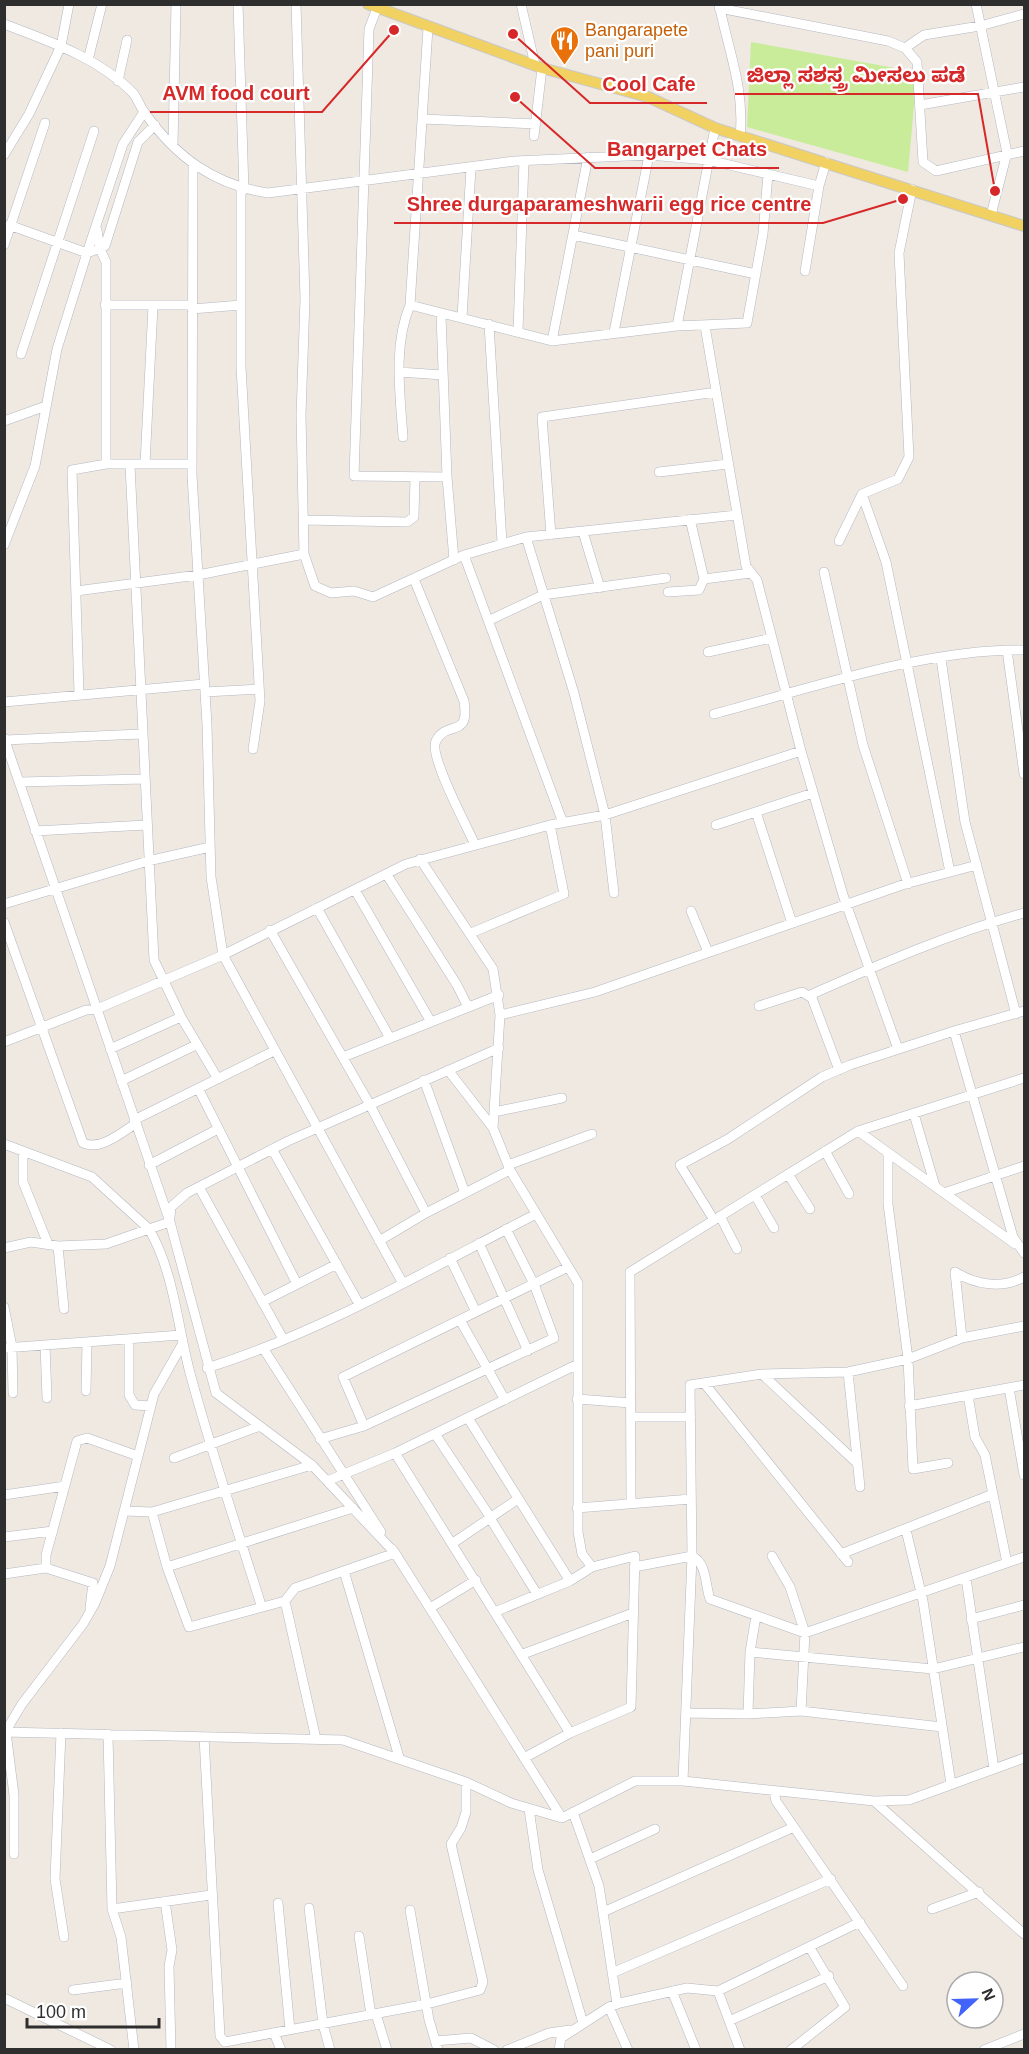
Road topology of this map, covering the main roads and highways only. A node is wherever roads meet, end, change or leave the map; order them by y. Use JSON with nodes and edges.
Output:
{"nodes":[{"id":1,"x":372,"y":6,"type":"edge"},
{"id":2,"x":1024,"y":226,"type":"edge"}],
"edges":[{"from":1,"to":2,"type":"main road"}]}
